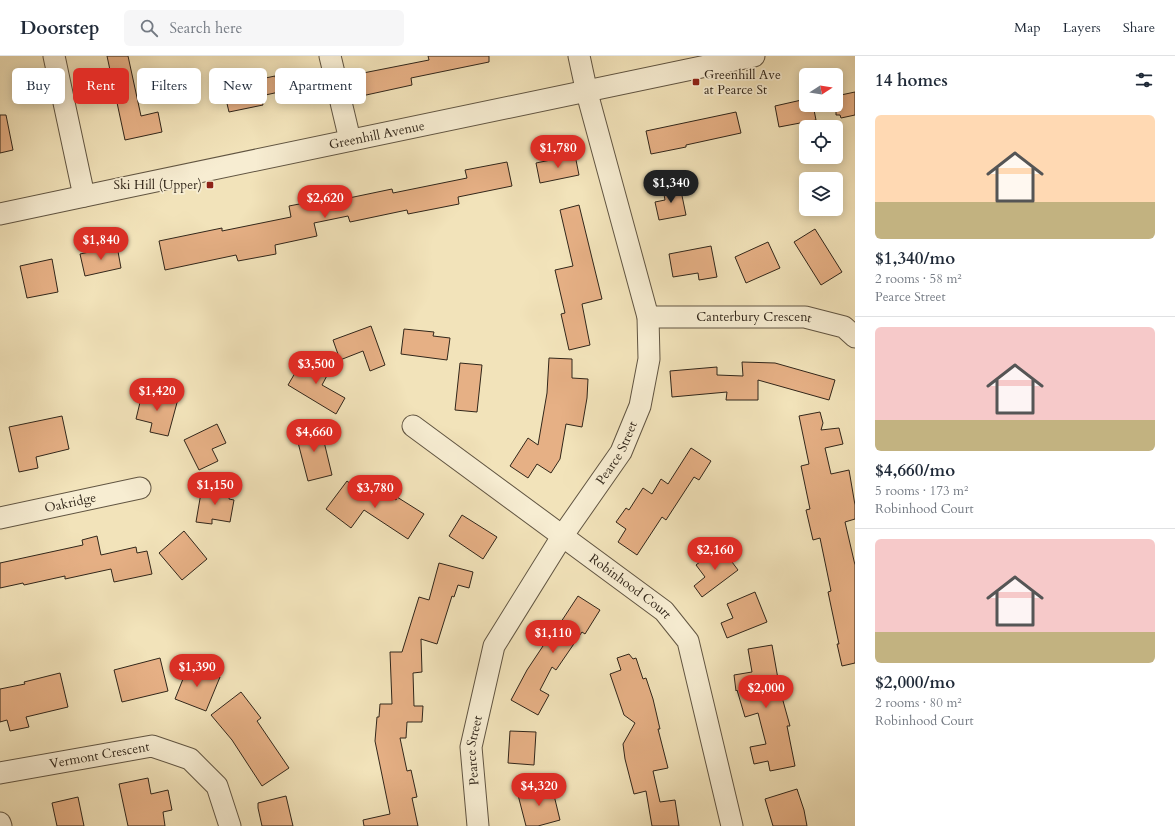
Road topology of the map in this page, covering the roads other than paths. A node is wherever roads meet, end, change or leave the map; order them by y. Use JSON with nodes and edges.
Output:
{"nodes":[{"id":1,"x":54,"y":56,"type":"edge"},
{"id":2,"x":330,"y":56,"type":"edge"},
{"id":3,"x":579,"y":56,"type":"edge"},
{"id":4,"x":754,"y":56,"type":"edge"},
{"id":5,"x":587,"y":93,"type":"junction"},
{"id":6,"x":350,"y":140,"type":"junction"},
{"id":7,"x":84,"y":196,"type":"junction"},
{"id":8,"x":0,"y":214,"type":"edge"},
{"id":9,"x":648,"y":317,"type":"junction"},
{"id":10,"x":855,"y":337,"type":"edge"},
{"id":11,"x":413,"y":426,"type":"dead end"},
{"id":12,"x":140,"y":488,"type":"dead end"},
{"id":13,"x":0,"y":518,"type":"edge"},
{"id":14,"x":563,"y":535,"type":"junction"},
{"id":15,"x":0,"y":773,"type":"edge"},
{"id":16,"x":0,"y":823,"type":"edge"},
{"id":17,"x":1,"y":826,"type":"edge"},
{"id":18,"x":230,"y":826,"type":"edge"},
{"id":19,"x":478,"y":826,"type":"edge"},
{"id":20,"x":732,"y":826,"type":"edge"}],
"edges":[{"from":1,"to":7,"type":"street"},
{"from":2,"to":6,"type":"street"},
{"from":3,"to":5,"type":"street","name":"Pearce Street"},
{"from":4,"to":5,"type":"street","name":"Greenhill Avenue"},
{"from":5,"to":6,"type":"street","name":"Greenhill Avenue"},
{"from":5,"to":9,"type":"street","name":"Pearce Street"},
{"from":6,"to":7,"type":"street","name":"Greenhill Avenue"},
{"from":7,"to":8,"type":"street","name":"Greenhill Avenue"},
{"from":9,"to":10,"type":"street","name":"Canterbury Crescent"},
{"from":9,"to":14,"type":"street","name":"Pearce Street"},
{"from":11,"to":14,"type":"street","name":"Robinhood Court"},
{"from":12,"to":13,"type":"street","name":"Oakridge"},
{"from":14,"to":19,"type":"street","name":"Pearce Street"},
{"from":14,"to":20,"type":"street","name":"Robinhood Court"},
{"from":15,"to":18,"type":"street","name":"Vermont Crescent"},
{"from":16,"to":17,"type":"street"}]}
